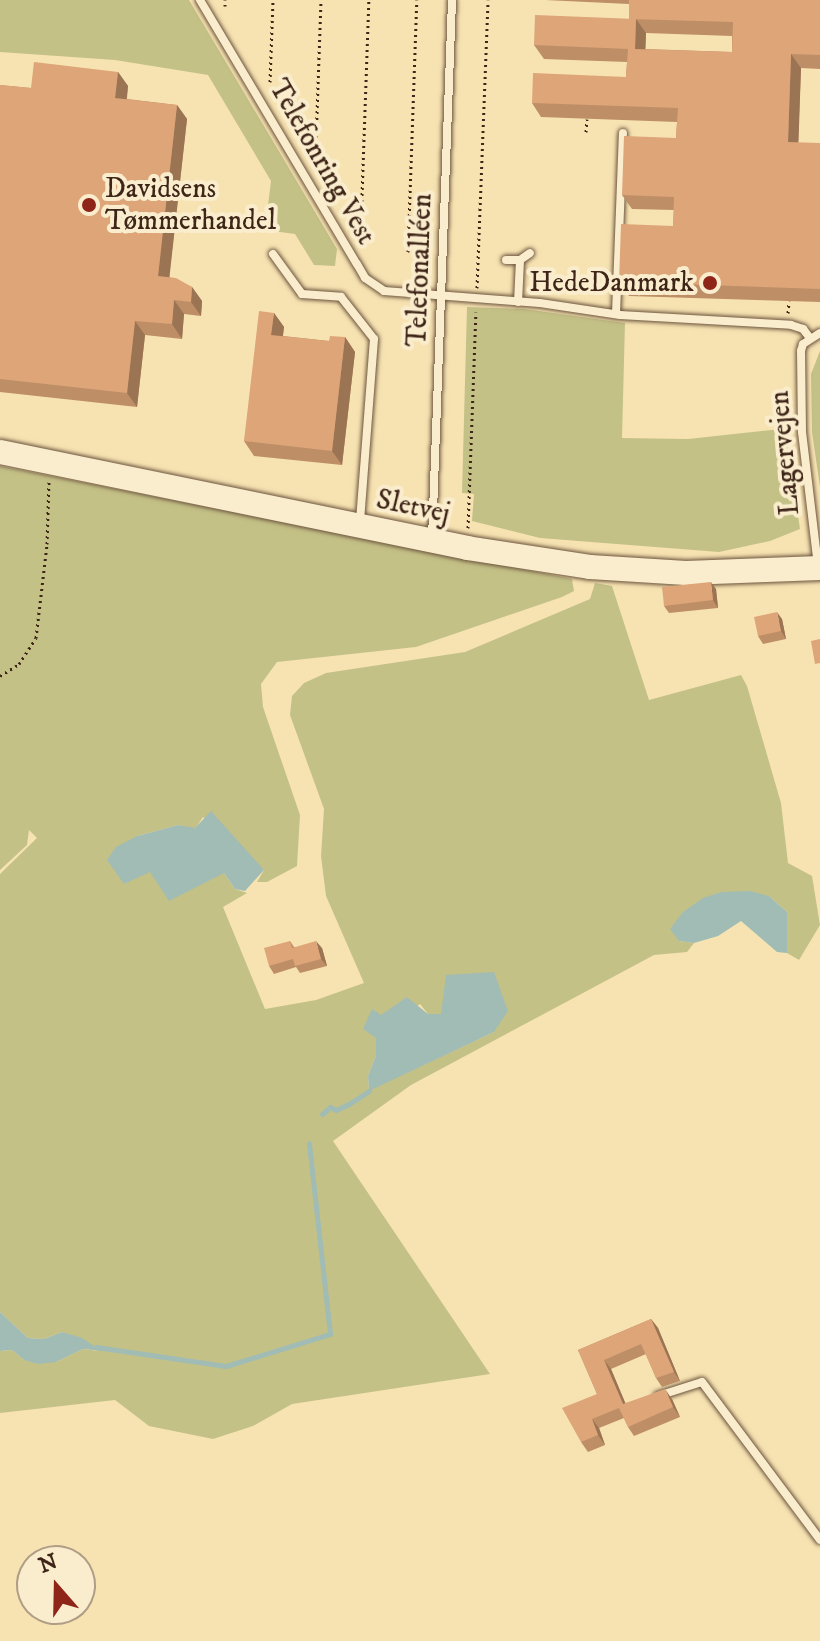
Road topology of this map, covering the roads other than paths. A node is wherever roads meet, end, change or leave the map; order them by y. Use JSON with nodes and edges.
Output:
{"nodes":[{"id":1,"x":200,"y":0,"type":"edge"},
{"id":2,"x":452,"y":0,"type":"edge"},
{"id":3,"x":623,"y":133,"type":"edge"},
{"id":4,"x":530,"y":253,"type":"dead end"},
{"id":5,"x":273,"y":254,"type":"dead end"},
{"id":6,"x":506,"y":260,"type":"dead end"},
{"id":7,"x":520,"y":260,"type":"junction"},
{"id":8,"x":441,"y":298,"type":"junction"},
{"id":9,"x":518,"y":302,"type":"junction"},
{"id":10,"x":616,"y":314,"type":"junction"},
{"id":11,"x":820,"y":333,"type":"edge"},
{"id":12,"x":810,"y":338,"type":"junction"},
{"id":13,"x":0,"y":452,"type":"edge"},
{"id":14,"x":359,"y":526,"type":"junction"},
{"id":15,"x":432,"y":541,"type":"junction"},
{"id":16,"x":819,"y":568,"type":"edge"},
{"id":17,"x":642,"y":1401,"type":"edge"},
{"id":18,"x":820,"y":1540,"type":"edge"}],
"edges":[{"from":1,"to":8,"type":"lane","name":"Telefonring Vest"},
{"from":2,"to":8,"type":"lane","name":"Telefonalléen"},
{"from":3,"to":10,"type":"lane"},
{"from":4,"to":7,"type":"lane"},
{"from":5,"to":14,"type":"lane"},
{"from":6,"to":7,"type":"lane"},
{"from":7,"to":9,"type":"lane"},
{"from":8,"to":9,"type":"lane","name":"Telefonring Vest"},
{"from":8,"to":15,"type":"lane","name":"Telefonalléen"},
{"from":9,"to":10,"type":"lane","name":"Telefonring Vest"},
{"from":10,"to":12,"type":"lane","name":"Telefonring Vest"},
{"from":11,"to":12,"type":"lane"},
{"from":12,"to":16,"type":"lane","name":"Lagervejen"},
{"from":13,"to":14,"type":"street","name":"Sletvej"},
{"from":14,"to":15,"type":"street","name":"Sletvej"},
{"from":15,"to":16,"type":"street","name":"Sletvej"},
{"from":17,"to":18,"type":"lane"}]}
